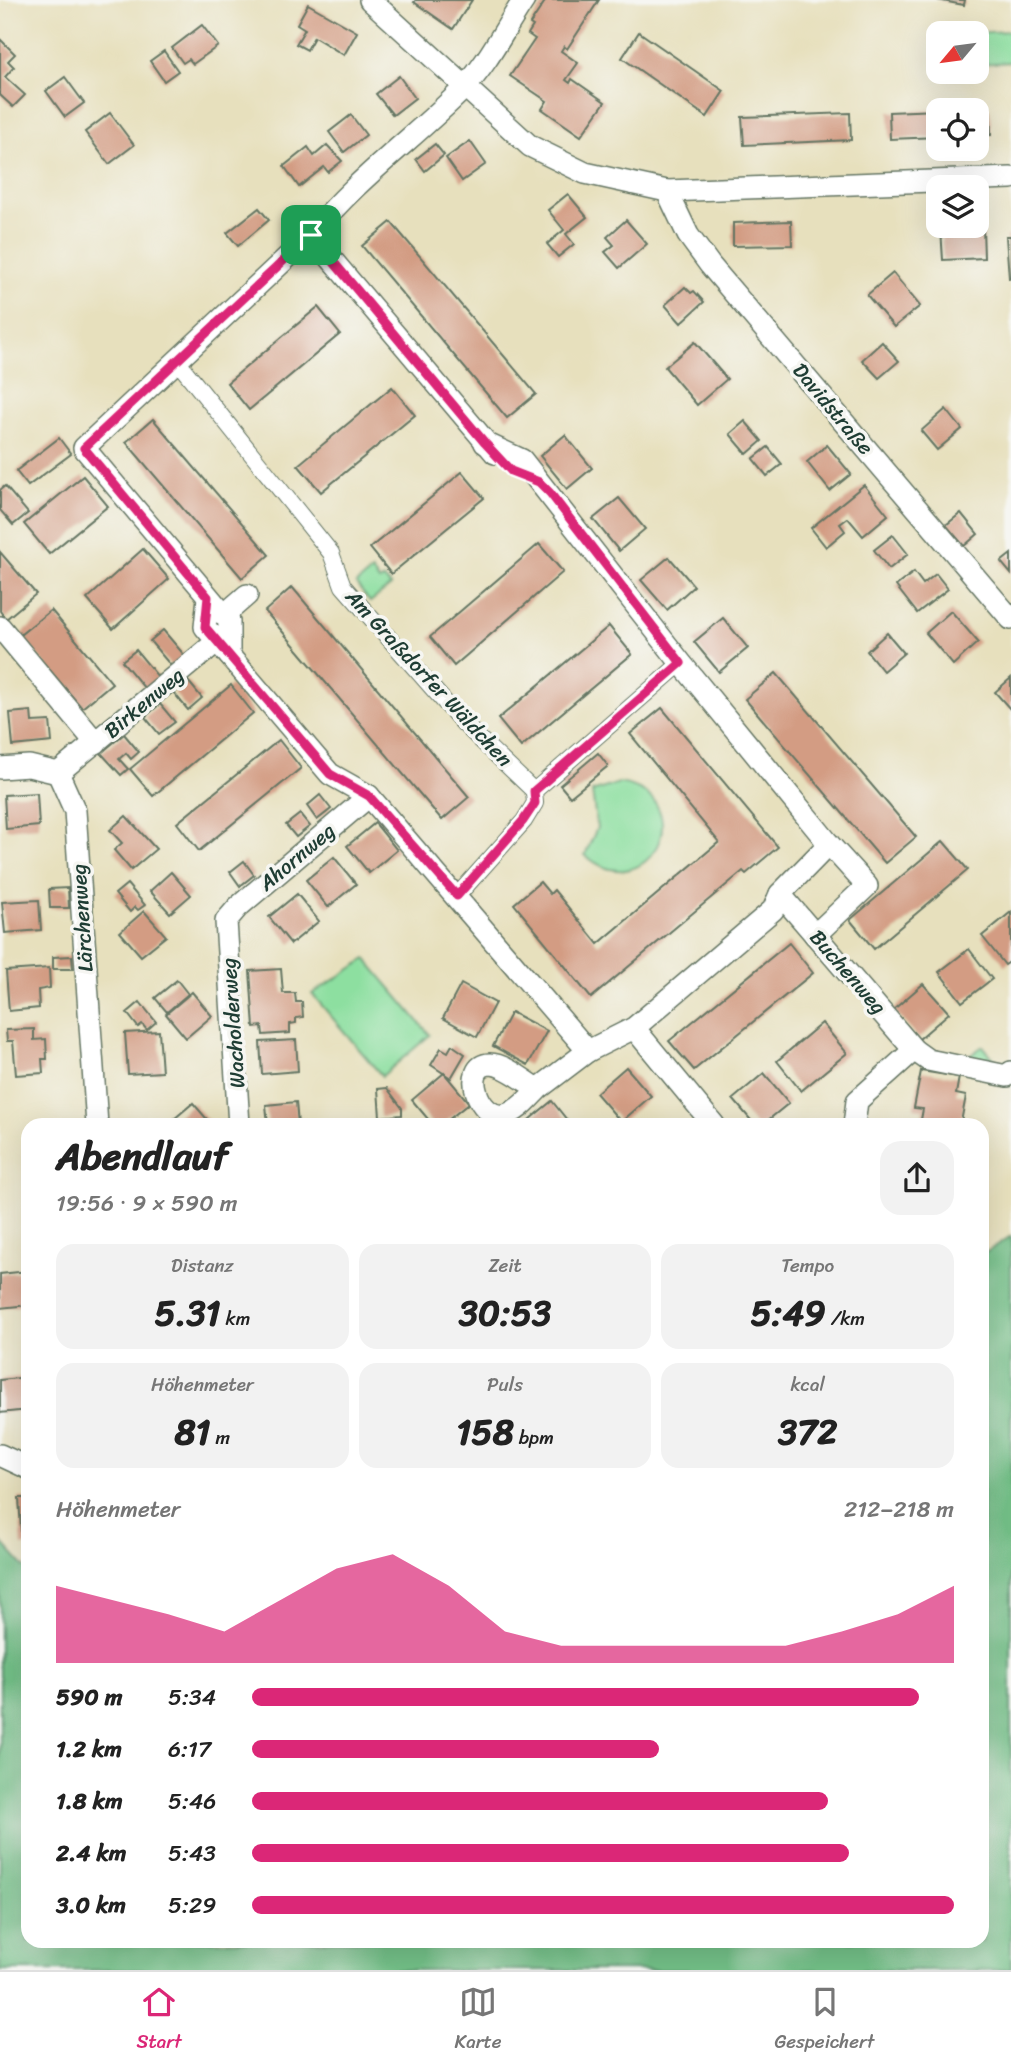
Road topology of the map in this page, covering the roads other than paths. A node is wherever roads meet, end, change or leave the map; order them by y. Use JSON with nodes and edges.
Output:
{"nodes":[{"id":1,"x":370,"y":0,"type":"edge"},
{"id":2,"x":524,"y":0,"type":"edge"},
{"id":3,"x":464,"y":88,"type":"junction"},
{"id":4,"x":1011,"y":178,"type":"edge"},
{"id":5,"x":667,"y":191,"type":"junction"},
{"id":6,"x":311,"y":235,"type":"junction"},
{"id":7,"x":177,"y":361,"type":"junction"},
{"id":8,"x":247,"y":595,"type":"dead end"},
{"id":9,"x":1011,"y":619,"type":"edge"},
{"id":10,"x":0,"y":627,"type":"edge"},
{"id":11,"x":225,"y":636,"type":"junction"},
{"id":12,"x":681,"y":663,"type":"junction"},
{"id":13,"x":96,"y":743,"type":"junction"},
{"id":14,"x":0,"y":768,"type":"edge"},
{"id":15,"x":58,"y":773,"type":"junction"},
{"id":16,"x":534,"y":791,"type":"junction"},
{"id":17,"x":369,"y":796,"type":"junction"},
{"id":18,"x":829,"y":844,"type":"junction"},
{"id":19,"x":780,"y":894,"type":"junction"},
{"id":20,"x":457,"y":896,"type":"junction"},
{"id":21,"x":226,"y":921,"type":"joint"},
{"id":22,"x":815,"y":935,"type":"junction"},
{"id":23,"x":634,"y":1028,"type":"junction"},
{"id":24,"x":914,"y":1050,"type":"junction"},
{"id":25,"x":588,"y":1051,"type":"junction"},
{"id":26,"x":1011,"y":1072,"type":"edge"},
{"id":27,"x":538,"y":1089,"type":"dead end"},
{"id":28,"x":97,"y":1118,"type":"edge"},
{"id":29,"x":239,"y":1118,"type":"edge"},
{"id":30,"x":708,"y":1118,"type":"edge"},
{"id":31,"x":855,"y":1118,"type":"edge"},
{"id":32,"x":0,"y":1455,"type":"edge"},
{"id":33,"x":21,"y":1465,"type":"edge"}],
"edges":[{"from":1,"to":3,"type":"street"},
{"from":2,"to":3,"type":"street"},
{"from":3,"to":5,"type":"street"},
{"from":3,"to":6,"type":"street"},
{"from":4,"to":5,"type":"street"},
{"from":5,"to":9,"type":"street","name":"Davidstraße"},
{"from":6,"to":7,"type":"street"},
{"from":6,"to":12,"type":"street"},
{"from":7,"to":11,"type":"street"},
{"from":7,"to":16,"type":"street","name":"Am Graßdorfer Wäldchen"},
{"from":8,"to":11,"type":"street","name":"Birkenweg"},
{"from":10,"to":13,"type":"street"},
{"from":11,"to":13,"type":"street","name":"Birkenweg"},
{"from":11,"to":17,"type":"street"},
{"from":12,"to":16,"type":"street"},
{"from":12,"to":18,"type":"street"},
{"from":13,"to":15,"type":"street","name":"Birkenweg"},
{"from":14,"to":15,"type":"street"},
{"from":15,"to":28,"type":"street","name":"Lärchenweg"},
{"from":16,"to":20,"type":"street"},
{"from":17,"to":20,"type":"street"},
{"from":17,"to":21,"type":"street","name":"Ahornweg"},
{"from":18,"to":19,"type":"street"},
{"from":18,"to":22,"type":"street"},
{"from":19,"to":22,"type":"street","name":"Buchenweg"},
{"from":19,"to":23,"type":"street"},
{"from":20,"to":25,"type":"street"},
{"from":21,"to":29,"type":"street","name":"Wacholderweg"},
{"from":22,"to":24,"type":"street","name":"Buchenweg"},
{"from":23,"to":25,"type":"street"},
{"from":23,"to":30,"type":"street"},
{"from":24,"to":26,"type":"street","name":"Buchenweg"},
{"from":24,"to":31,"type":"street"},
{"from":25,"to":27,"type":"street"},
{"from":32,"to":33,"type":"street"}]}
